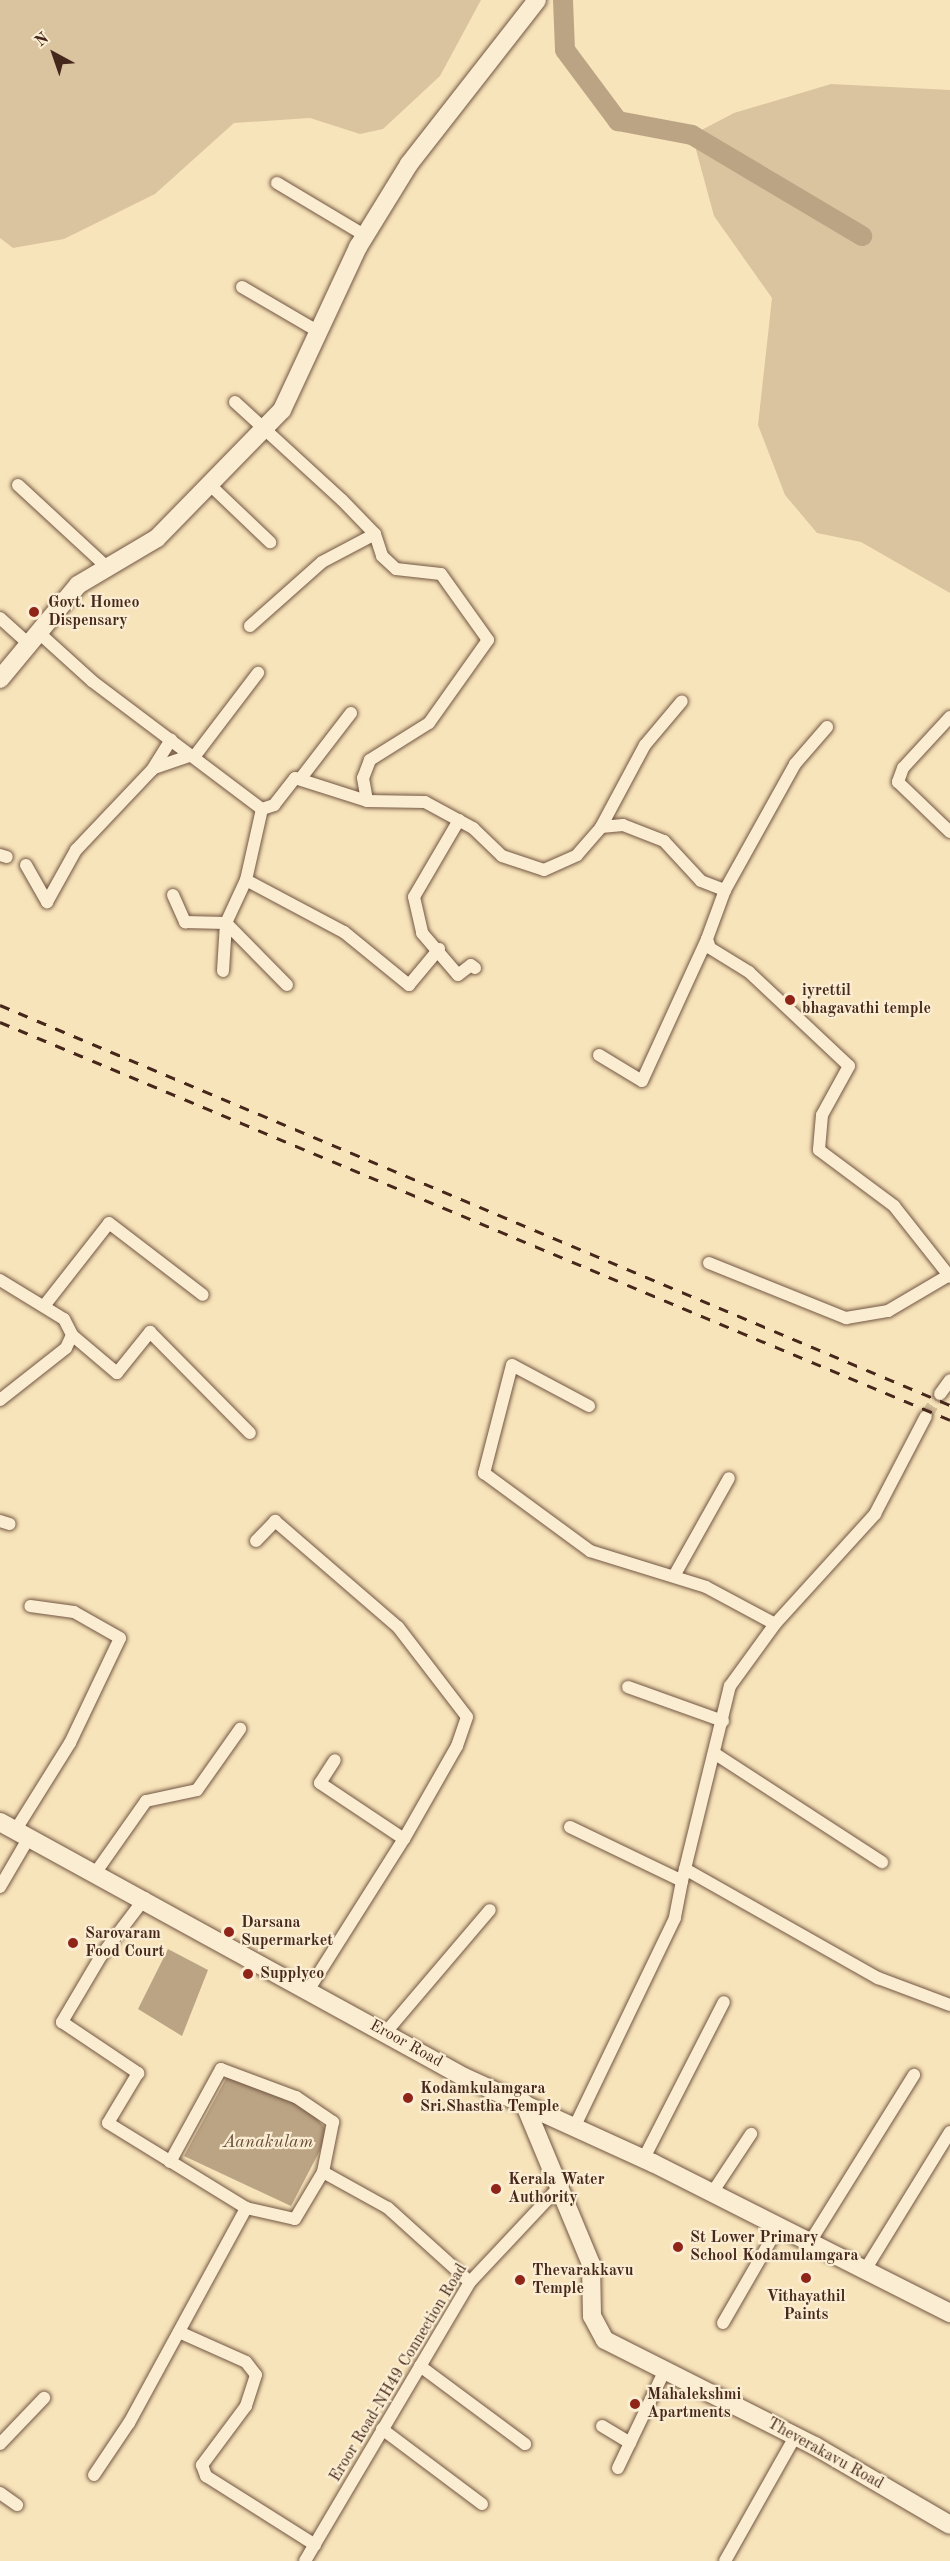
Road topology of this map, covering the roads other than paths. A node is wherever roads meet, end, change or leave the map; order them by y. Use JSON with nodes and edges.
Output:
{"nodes":[{"id":1,"x":537,"y":0,"type":"edge"},
{"id":2,"x":277,"y":183,"type":"dead end"},
{"id":3,"x":366,"y":236,"type":"junction"},
{"id":4,"x":242,"y":287,"type":"dead end"},
{"id":5,"x":319,"y":332,"type":"junction"},
{"id":6,"x":235,"y":402,"type":"dead end"},
{"id":7,"x":263,"y":431,"type":"junction"},
{"id":8,"x":208,"y":483,"type":"junction"},
{"id":9,"x":18,"y":485,"type":"dead end"},
{"id":10,"x":375,"y":534,"type":"junction"},
{"id":11,"x":270,"y":542,"type":"dead end"},
{"id":12,"x":107,"y":567,"type":"junction"},
{"id":13,"x":0,"y":618,"type":"edge"},
{"id":14,"x":250,"y":626,"type":"dead end"},
{"id":15,"x":33,"y":638,"type":"junction"},
{"id":16,"x":258,"y":673,"type":"dead end"},
{"id":17,"x":0,"y":679,"type":"edge"},
{"id":18,"x":682,"y":701,"type":"dead end"},
{"id":19,"x":351,"y":713,"type":"dead end"},
{"id":20,"x":950,"y":717,"type":"edge"},
{"id":21,"x":826,"y":727,"type":"dead end"},
{"id":22,"x":171,"y":740,"type":"junction"},
{"id":23,"x":193,"y":756,"type":"junction"},
{"id":24,"x":154,"y":768,"type":"junction"},
{"id":25,"x":301,"y":778,"type":"junction"},
{"id":26,"x":367,"y":801,"type":"junction"},
{"id":27,"x":262,"y":809,"type":"junction"},
{"id":28,"x":459,"y":820,"type":"junction"},
{"id":29,"x":602,"y":827,"type":"junction"},
{"id":30,"x":948,"y":828,"type":"edge"},
{"id":31,"x":26,"y":865,"type":"dead end"},
{"id":32,"x":246,"y":880,"type":"junction"},
{"id":33,"x":725,"y":890,"type":"junction"},
{"id":34,"x":173,"y":894,"type":"dead end"},
{"id":35,"x":226,"y":923,"type":"junction"},
{"id":36,"x":707,"y":939,"type":"junction"},
{"id":37,"x":439,"y":950,"type":"junction"},
{"id":38,"x":475,"y":968,"type":"dead end"},
{"id":39,"x":223,"y":971,"type":"dead end"},
{"id":40,"x":287,"y":985,"type":"dead end"},
{"id":41,"x":598,"y":1055,"type":"dead end"},
{"id":42,"x":709,"y":1263,"type":"dead end"},
{"id":43,"x":949,"y":1276,"type":"edge"},
{"id":44,"x":0,"y":1280,"type":"edge"},
{"id":45,"x":203,"y":1295,"type":"dead end"},
{"id":46,"x":44,"y":1306,"type":"junction"},
{"id":47,"x":72,"y":1335,"type":"junction"},
{"id":48,"x":950,"y":1380,"type":"edge"},
{"id":49,"x":940,"y":1394,"type":"tunnel mouth"},
{"id":50,"x":0,"y":1400,"type":"edge"},
{"id":51,"x":589,"y":1406,"type":"dead end"},
{"id":52,"x":926,"y":1416,"type":"tunnel mouth"},
{"id":53,"x":250,"y":1433,"type":"dead end"},
{"id":54,"x":729,"y":1478,"type":"dead end"},
{"id":55,"x":256,"y":1541,"type":"dead end"},
{"id":56,"x":674,"y":1576,"type":"junction"},
{"id":57,"x":30,"y":1606,"type":"dead end"},
{"id":58,"x":775,"y":1624,"type":"junction"},
{"id":59,"x":628,"y":1687,"type":"dead end"},
{"id":60,"x":723,"y":1721,"type":"junction"},
{"id":61,"x":240,"y":1730,"type":"dead end"},
{"id":62,"x":717,"y":1755,"type":"junction"},
{"id":63,"x":335,"y":1760,"type":"dead end"},
{"id":64,"x":570,"y":1827,"type":"dead end"},
{"id":65,"x":15,"y":1831,"type":"edge"},
{"id":66,"x":404,"y":1839,"type":"junction"},
{"id":67,"x":882,"y":1862,"type":"dead end"},
{"id":68,"x":96,"y":1872,"type":"junction"},
{"id":69,"x":683,"y":1875,"type":"junction"},
{"id":70,"x":0,"y":1887,"type":"edge"},
{"id":71,"x":145,"y":1898,"type":"junction"},
{"id":72,"x":490,"y":1910,"type":"dead end"},
{"id":73,"x":309,"y":1989,"type":"junction"},
{"id":74,"x":724,"y":2002,"type":"dead end"},
{"id":75,"x":950,"y":2005,"type":"edge"},
{"id":76,"x":386,"y":2032,"type":"junction"},
{"id":77,"x":914,"y":2075,"type":"dead end"},
{"id":78,"x":524,"y":2103,"type":"junction"},
{"id":79,"x":575,"y":2126,"type":"junction"},
{"id":80,"x":950,"y":2132,"type":"edge"},
{"id":81,"x":752,"y":2134,"type":"dead end"},
{"id":82,"x":644,"y":2158,"type":"junction"},
{"id":83,"x":170,"y":2162,"type":"junction"},
{"id":84,"x":323,"y":2172,"type":"junction"},
{"id":85,"x":560,"y":2186,"type":"junction"},
{"id":86,"x":712,"y":2193,"type":"junction"},
{"id":87,"x":246,"y":2208,"type":"junction"},
{"id":88,"x":779,"y":2226,"type":"junction"},
{"id":89,"x":810,"y":2242,"type":"junction"},
{"id":90,"x":865,"y":2270,"type":"junction"},
{"id":91,"x":470,"y":2282,"type":"junction"},
{"id":92,"x":950,"y":2313,"type":"edge"},
{"id":93,"x":723,"y":2323,"type":"dead end"},
{"id":94,"x":179,"y":2332,"type":"junction"},
{"id":95,"x":420,"y":2366,"type":"junction"},
{"id":96,"x":665,"y":2370,"type":"junction"},
{"id":97,"x":44,"y":2398,"type":"dead end"},
{"id":98,"x":602,"y":2426,"type":"dead end"},
{"id":99,"x":382,"y":2429,"type":"junction"},
{"id":100,"x":795,"y":2436,"type":"junction"},
{"id":101,"x":630,"y":2443,"type":"junction"},
{"id":102,"x":0,"y":2444,"type":"edge"},
{"id":103,"x":525,"y":2444,"type":"dead end"},
{"id":104,"x":618,"y":2468,"type":"dead end"},
{"id":105,"x":94,"y":2475,"type":"dead end"},
{"id":106,"x":0,"y":2493,"type":"edge"},
{"id":107,"x":482,"y":2504,"type":"dead end"},
{"id":108,"x":18,"y":2505,"type":"dead end"},
{"id":109,"x":950,"y":2525,"type":"edge"},
{"id":110,"x":315,"y":2545,"type":"junction"},
{"id":111,"x":305,"y":2561,"type":"edge"},
{"id":112,"x":725,"y":2561,"type":"edge"}],
"edges":[{"from":1,"to":3,"type":"main road"},
{"from":2,"to":3,"type":"street"},
{"from":3,"to":5,"type":"main road"},
{"from":4,"to":5,"type":"street"},
{"from":5,"to":7,"type":"main road"},
{"from":6,"to":7,"type":"street"},
{"from":7,"to":8,"type":"main road"},
{"from":7,"to":10,"type":"street"},
{"from":8,"to":11,"type":"street"},
{"from":8,"to":12,"type":"main road"},
{"from":9,"to":12,"type":"street"},
{"from":10,"to":14,"type":"street"},
{"from":10,"to":26,"type":"street"},
{"from":12,"to":15,"type":"main road"},
{"from":13,"to":15,"type":"street"},
{"from":15,"to":17,"type":"main road"},
{"from":15,"to":22,"type":"street"},
{"from":16,"to":23,"type":"street"},
{"from":18,"to":29,"type":"street"},
{"from":19,"to":25,"type":"street"},
{"from":20,"to":30,"type":"street"},
{"from":21,"to":33,"type":"street"},
{"from":22,"to":23,"type":"street"},
{"from":22,"to":24,"type":"street"},
{"from":23,"to":24,"type":"street"},
{"from":23,"to":27,"type":"street"},
{"from":24,"to":31,"type":"street"},
{"from":25,"to":26,"type":"street"},
{"from":25,"to":27,"type":"street"},
{"from":26,"to":28,"type":"street"},
{"from":27,"to":32,"type":"street"},
{"from":28,"to":29,"type":"street"},
{"from":28,"to":37,"type":"street"},
{"from":29,"to":33,"type":"street"},
{"from":32,"to":35,"type":"street"},
{"from":32,"to":37,"type":"street"},
{"from":33,"to":36,"type":"street"},
{"from":34,"to":35,"type":"street"},
{"from":35,"to":39,"type":"street"},
{"from":35,"to":40,"type":"street"},
{"from":36,"to":41,"type":"street"},
{"from":36,"to":43,"type":"street"},
{"from":37,"to":38,"type":"street"},
{"from":42,"to":43,"type":"street"},
{"from":44,"to":46,"type":"street"},
{"from":45,"to":46,"type":"street"},
{"from":46,"to":47,"type":"street"},
{"from":47,"to":50,"type":"street"},
{"from":47,"to":53,"type":"street"},
{"from":48,"to":49,"type":"street"},
{"from":51,"to":56,"type":"street"},
{"from":52,"to":58,"type":"street"},
{"from":54,"to":56,"type":"street"},
{"from":55,"to":66,"type":"street"},
{"from":56,"to":58,"type":"street"},
{"from":57,"to":65,"type":"street"},
{"from":58,"to":60,"type":"street"},
{"from":59,"to":60,"type":"street"},
{"from":60,"to":62,"type":"street"},
{"from":61,"to":68,"type":"street"},
{"from":62,"to":67,"type":"street"},
{"from":62,"to":69,"type":"street"},
{"from":63,"to":66,"type":"street"},
{"from":64,"to":69,"type":"street"},
{"from":65,"to":68,"type":"main road","name":"Eroor Road"},
{"from":65,"to":70,"type":"street"},
{"from":66,"to":73,"type":"street"},
{"from":68,"to":71,"type":"main road","name":"Eroor Road"},
{"from":69,"to":75,"type":"street"},
{"from":69,"to":79,"type":"street"},
{"from":71,"to":73,"type":"main road","name":"Eroor Road"},
{"from":71,"to":83,"type":"street"},
{"from":72,"to":76,"type":"street"},
{"from":73,"to":76,"type":"main road","name":"Eroor Road"},
{"from":74,"to":82,"type":"street"},
{"from":76,"to":78,"type":"main road","name":"Eroor Road"},
{"from":77,"to":89,"type":"street"},
{"from":78,"to":79,"type":"main road","name":"Eroor Road"},
{"from":78,"to":85,"type":"main road","name":"Theverakavu Road"},
{"from":79,"to":82,"type":"main road","name":"Eroor Road"},
{"from":80,"to":90,"type":"street"},
{"from":81,"to":86,"type":"street"},
{"from":82,"to":86,"type":"main road","name":"Eroor Road"},
{"from":83,"to":84,"type":"street"},
{"from":83,"to":87,"type":"street"},
{"from":84,"to":87,"type":"street"},
{"from":84,"to":91,"type":"street"},
{"from":85,"to":91,"type":"street","name":"Eroor Road-NH49 Connection Road"},
{"from":85,"to":96,"type":"main road","name":"Theverakavu Road"},
{"from":86,"to":88,"type":"main road","name":"Eroor Road"},
{"from":87,"to":94,"type":"street"},
{"from":88,"to":89,"type":"main road","name":"Eroor Road"},
{"from":88,"to":93,"type":"street"},
{"from":89,"to":90,"type":"main road","name":"Eroor Road"},
{"from":90,"to":92,"type":"main road","name":"Eroor Road"},
{"from":91,"to":95,"type":"street","name":"Eroor Road-NH49 Connection Road"},
{"from":94,"to":105,"type":"street"},
{"from":94,"to":110,"type":"street"},
{"from":95,"to":99,"type":"street","name":"Eroor Road-NH49 Connection Road"},
{"from":95,"to":103,"type":"street"},
{"from":96,"to":100,"type":"main road","name":"Theverakavu Road"},
{"from":96,"to":101,"type":"street"},
{"from":97,"to":102,"type":"street"},
{"from":98,"to":101,"type":"street"},
{"from":99,"to":107,"type":"street"},
{"from":99,"to":110,"type":"street","name":"Eroor Road-NH49 Connection Road"},
{"from":100,"to":109,"type":"main road","name":"Theverakavu Road"},
{"from":100,"to":112,"type":"street"},
{"from":101,"to":104,"type":"street"},
{"from":106,"to":108,"type":"street"},
{"from":110,"to":111,"type":"street","name":"Eroor Road-NH49 Connection Road"}]}
